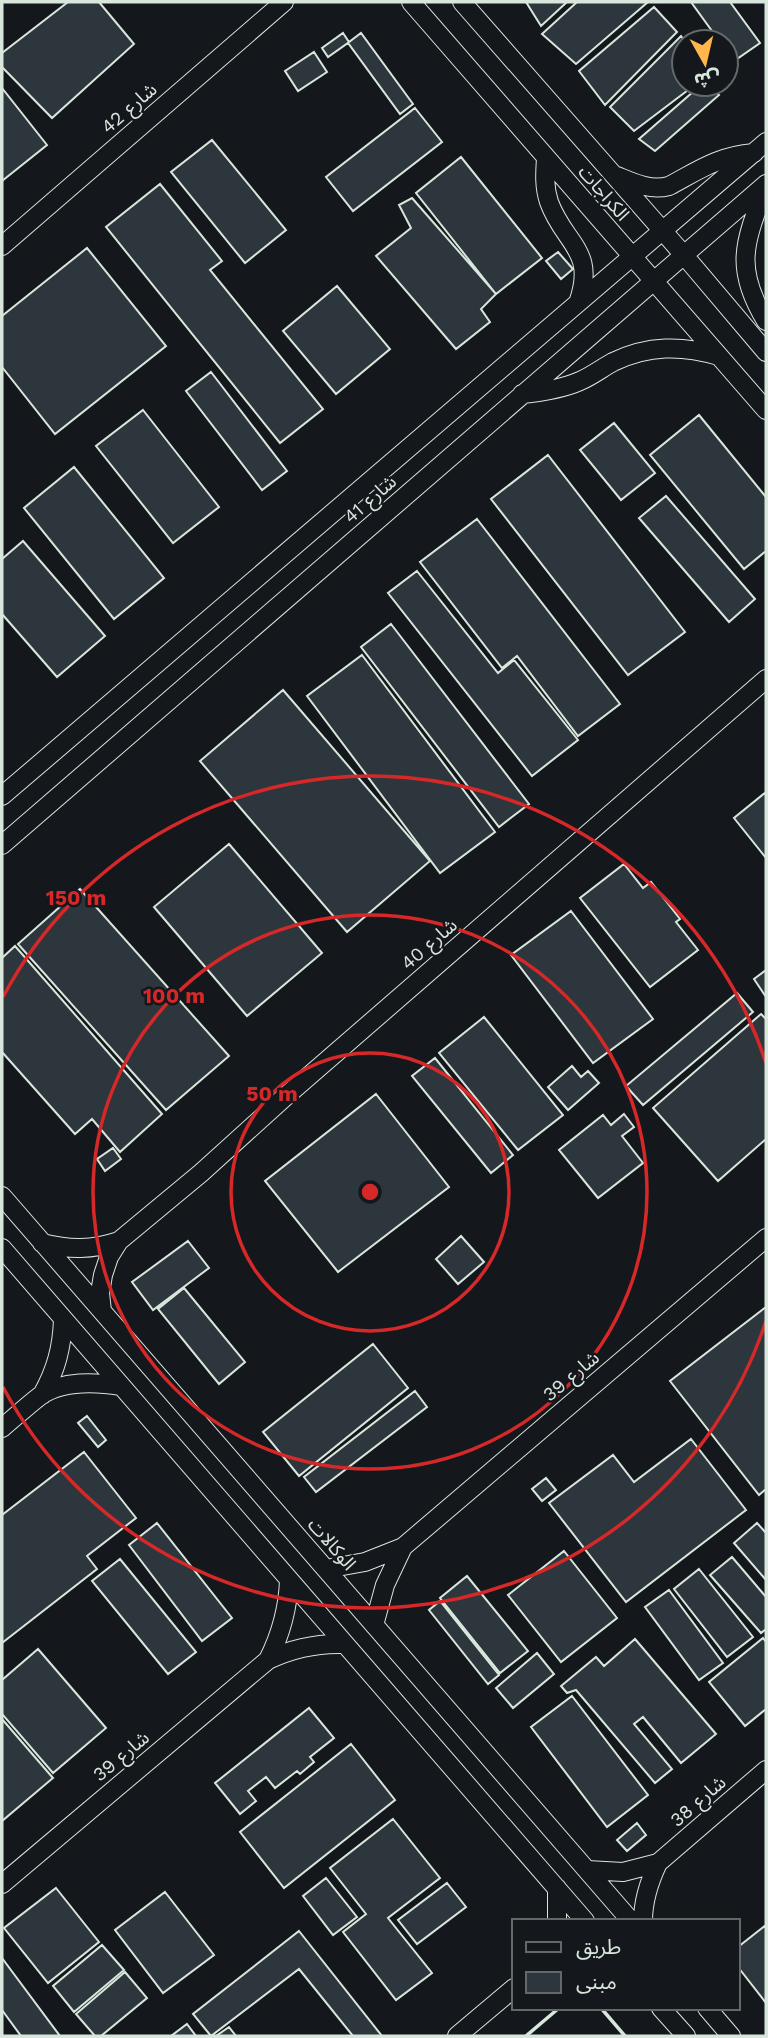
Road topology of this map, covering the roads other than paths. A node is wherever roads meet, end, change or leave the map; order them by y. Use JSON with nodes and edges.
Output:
{"nodes":[{"id":1,"x":284,"y":2,"type":"edge"},
{"id":2,"x":411,"y":2,"type":"edge"},
{"id":3,"x":463,"y":2,"type":"edge"},
{"id":4,"x":760,"y":147,"type":"edge"},
{"id":5,"x":546,"y":158,"type":"junction"},
{"id":6,"x":613,"y":175,"type":"junction"},
{"id":7,"x":766,"y":185,"type":"edge"},
{"id":8,"x":662,"y":231,"type":"junction"},
{"id":9,"x":2,"y":246,"type":"edge"},
{"id":10,"x":683,"y":254,"type":"junction"},
{"id":11,"x":632,"y":257,"type":"junction"},
{"id":12,"x":654,"y":280,"type":"junction"},
{"id":13,"x":578,"y":303,"type":"junction"},
{"id":14,"x":766,"y":320,"type":"edge"},
{"id":15,"x":766,"y":352,"type":"edge"},
{"id":16,"x":719,"y":356,"type":"junction"},
{"id":17,"x":522,"y":394,"type":"junction"},
{"id":18,"x":766,"y":410,"type":"edge"},
{"id":19,"x":766,"y":679,"type":"edge"},
{"id":20,"x":2,"y":796,"type":"edge"},
{"id":21,"x":2,"y":845,"type":"edge"},
{"id":22,"x":2,"y":1196,"type":"edge"},
{"id":23,"x":766,"y":1238,"type":"edge"},
{"id":24,"x":119,"y":1241,"type":"junction"},
{"id":25,"x":42,"y":1243,"type":"junction"},
{"id":26,"x":2,"y":1248,"type":"edge"},
{"id":27,"x":102,"y":1311,"type":"junction"},
{"id":28,"x":63,"y":1319,"type":"junction"},
{"id":29,"x":121,"y":1386,"type":"junction"},
{"id":30,"x":42,"y":1395,"type":"junction"},
{"id":31,"x":2,"y":1428,"type":"edge"},
{"id":32,"x":403,"y":1547,"type":"junction"},
{"id":33,"x":326,"y":1569,"type":"junction"},
{"id":34,"x":289,"y":1580,"type":"junction"},
{"id":35,"x":374,"y":1625,"type":"junction"},
{"id":36,"x":344,"y":1644,"type":"junction"},
{"id":37,"x":268,"y":1660,"type":"junction"},
{"id":38,"x":766,"y":1770,"type":"edge"},
{"id":39,"x":658,"y":1863,"type":"junction"},
{"id":40,"x":587,"y":1870,"type":"junction"},
{"id":41,"x":2,"y":1884,"type":"edge"},
{"id":42,"x":557,"y":1888,"type":"junction"},
{"id":43,"x":557,"y":1919,"type":"edge"},
{"id":44,"x":583,"y":1919,"type":"edge"},
{"id":45,"x":629,"y":1919,"type":"edge"},
{"id":46,"x":643,"y":1919,"type":"edge"},
{"id":47,"x":512,"y":1990,"type":"edge"},
{"id":48,"x":663,"y":2010,"type":"edge"},
{"id":49,"x":709,"y":2010,"type":"edge"},
{"id":50,"x":457,"y":2036,"type":"edge"},
{"id":51,"x":686,"y":2036,"type":"edge"},
{"id":52,"x":731,"y":2036,"type":"edge"}],
"edges":[{"from":1,"to":9,"type":"street","name":"شارع 42"},
{"from":2,"to":5,"type":"street","name":"الكراجات"},
{"from":3,"to":6,"type":"street","name":"الكراجات"},
{"from":4,"to":6,"type":"street"},
{"from":4,"to":8,"type":"street","name":"شارع 41"},
{"from":5,"to":11,"type":"street","name":"الكراجات"},
{"from":5,"to":13,"type":"street"},
{"from":6,"to":8,"type":"street","name":"الكراجات"},
{"from":7,"to":10,"type":"street","name":"شارع 41"},
{"from":7,"to":14,"type":"street"},
{"from":8,"to":10,"type":"street","name":"الكراجات"},
{"from":8,"to":11,"type":"street","name":"شارع 41"},
{"from":10,"to":12,"type":"street","name":"شارع 41"},
{"from":10,"to":15,"type":"street","name":"الكراجات"},
{"from":11,"to":12,"type":"street","name":"الكراجات"},
{"from":11,"to":13,"type":"street","name":"شارع 41"},
{"from":12,"to":16,"type":"street","name":"الكراجات"},
{"from":12,"to":17,"type":"street","name":"شارع 41"},
{"from":13,"to":20,"type":"street","name":"شارع 41"},
{"from":16,"to":17,"type":"street"},
{"from":16,"to":18,"type":"street","name":"الكراجات"},
{"from":17,"to":21,"type":"street","name":"شارع 41"},
{"from":19,"to":24,"type":"street","name":"شارع 40"},
{"from":22,"to":25,"type":"street","name":"الوكالات"},
{"from":23,"to":32,"type":"street","name":"شارع 39"},
{"from":24,"to":25,"type":"street","name":"شارع 40"},
{"from":24,"to":27,"type":"street","name":"شارع 40"},
{"from":25,"to":27,"type":"street","name":"الوكالات"},
{"from":26,"to":28,"type":"street"},
{"from":27,"to":33,"type":"street","name":"الوكالات"},
{"from":28,"to":29,"type":"street"},
{"from":28,"to":30,"type":"street"},
{"from":29,"to":30,"type":"street"},
{"from":29,"to":34,"type":"street"},
{"from":30,"to":31,"type":"street"},
{"from":32,"to":33,"type":"street","name":"شارع 39"},
{"from":32,"to":35,"type":"street","name":"شارع 39"},
{"from":33,"to":35,"type":"street","name":"الوكالات"},
{"from":34,"to":36,"type":"street"},
{"from":34,"to":37,"type":"street","name":"شارع 39"},
{"from":35,"to":40,"type":"street","name":"الوكالات"},
{"from":36,"to":37,"type":"street","name":"شارع 39"},
{"from":36,"to":42,"type":"street"},
{"from":37,"to":41,"type":"street","name":"شارع 39"},
{"from":38,"to":39,"type":"street","name":"شارع 38"},
{"from":39,"to":40,"type":"street","name":"شارع 38"},
{"from":39,"to":46,"type":"street","name":"شارع 38"},
{"from":40,"to":45,"type":"street","name":"الوكالات"},
{"from":42,"to":43,"type":"street"},
{"from":42,"to":44,"type":"street"},
{"from":47,"to":50,"type":"street"},
{"from":48,"to":51,"type":"street"},
{"from":49,"to":52,"type":"street"}]}
